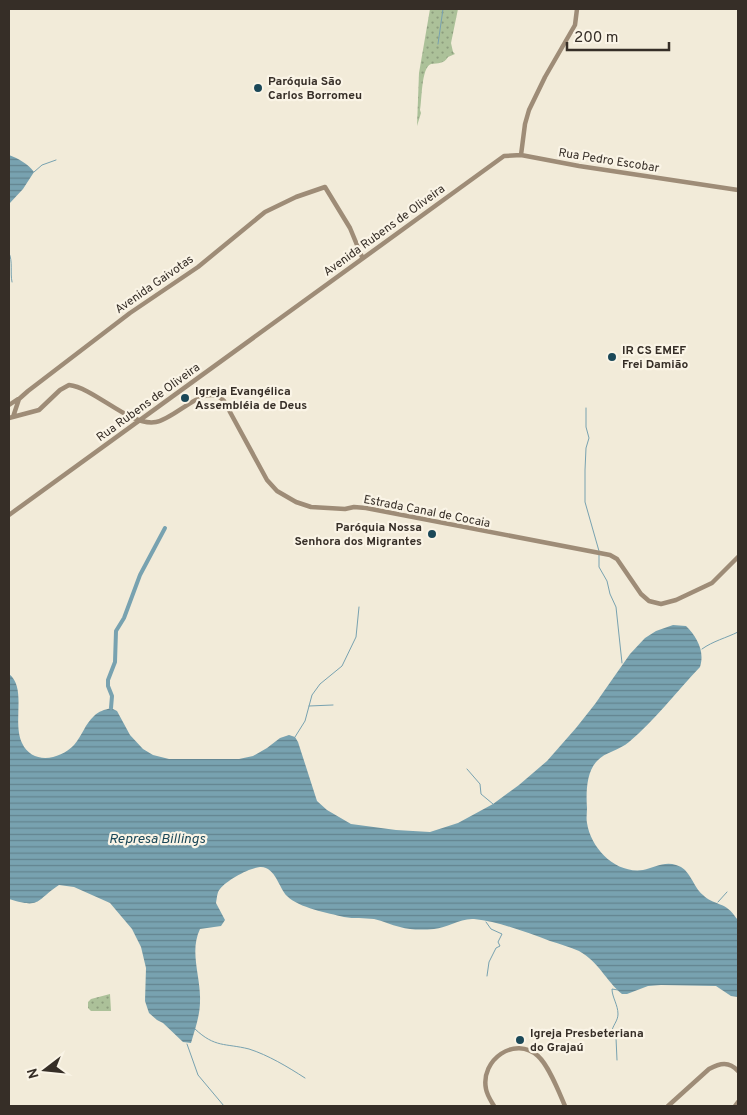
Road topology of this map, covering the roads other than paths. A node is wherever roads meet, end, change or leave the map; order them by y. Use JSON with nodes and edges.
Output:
{"nodes":[{"id":1,"x":577,"y":9,"type":"edge"},
{"id":2,"x":521,"y":155,"type":"junction"},
{"id":3,"x":480,"y":172,"type":"joint"},
{"id":4,"x":738,"y":190,"type":"edge"},
{"id":5,"x":362,"y":257,"type":"junction"},
{"id":6,"x":299,"y":304,"type":"joint"},
{"id":7,"x":19,"y":399,"type":"junction"},
{"id":8,"x":9,"y":405,"type":"edge"},
{"id":9,"x":11,"y":418,"type":"edge"},
{"id":10,"x":141,"y":420,"type":"junction"},
{"id":11,"x":9,"y":515,"type":"edge"},
{"id":12,"x":738,"y":557,"type":"edge"},
{"id":13,"x":738,"y":1071,"type":"edge"},
{"id":14,"x":738,"y":1102,"type":"edge"},
{"id":15,"x":494,"y":1106,"type":"edge"},
{"id":16,"x":565,"y":1106,"type":"edge"},
{"id":17,"x":668,"y":1106,"type":"edge"},
{"id":18,"x":735,"y":1106,"type":"edge"}],
"edges":[{"from":1,"to":2,"type":"main road"},
{"from":2,"to":3,"type":"main road","name":"Rua Pedro Escobar"},
{"from":2,"to":4,"type":"main road","name":"Rua Pedro Escobar"},
{"from":3,"to":5,"type":"main road","name":"Avenida Rubens de Oliveira"},
{"from":5,"to":6,"type":"main road","name":"Avenida Rubens de Oliveira"},
{"from":5,"to":7,"type":"main road","name":"Avenida Gaivotas"},
{"from":6,"to":10,"type":"main road","name":"Rua Rubens de Oliveira"},
{"from":7,"to":8,"type":"main road","name":"Avenida Gaivotas"},
{"from":7,"to":9,"type":"main road"},
{"from":9,"to":10,"type":"main road","name":"Estrada Canal de Cocaia"},
{"from":10,"to":11,"type":"main road","name":"Rua Rubens de Oliveira"},
{"from":10,"to":12,"type":"main road","name":"Estrada Canal de Cocaia"},
{"from":13,"to":17,"type":"main road"},
{"from":14,"to":18,"type":"main road"},
{"from":15,"to":16,"type":"main road"}]}
